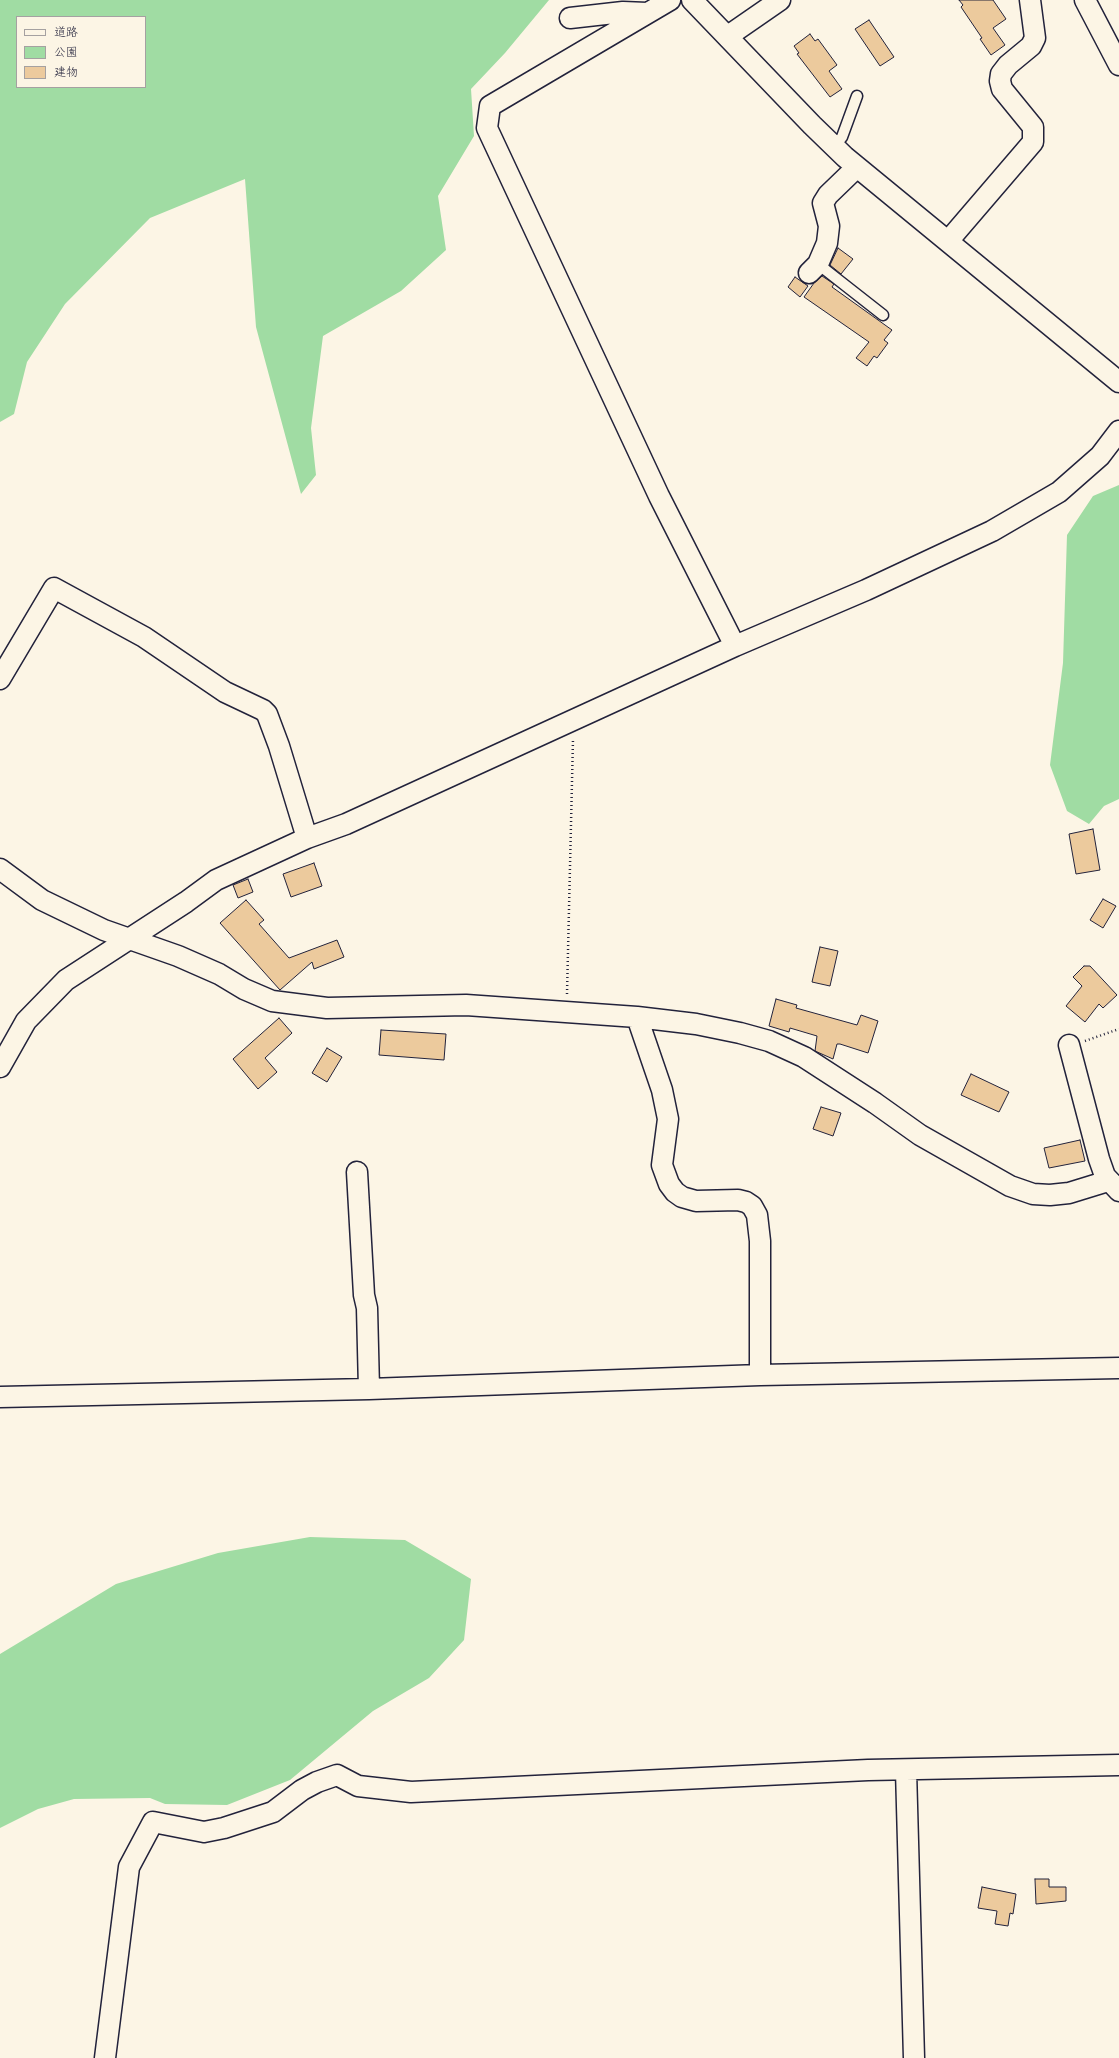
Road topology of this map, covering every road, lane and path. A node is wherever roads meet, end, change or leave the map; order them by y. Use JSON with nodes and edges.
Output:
{"nodes":[{"id":1,"x":670,"y":0,"type":"edge"},
{"id":2,"x":692,"y":0,"type":"edge"},
{"id":3,"x":780,"y":0,"type":"edge"},
{"id":4,"x":1030,"y":0,"type":"edge"},
{"id":5,"x":1085,"y":0,"type":"edge"},
{"id":6,"x":647,"y":13,"type":"junction"},
{"id":7,"x":570,"y":18,"type":"dead end"},
{"id":8,"x":728,"y":36,"type":"junction"},
{"id":9,"x":1119,"y":65,"type":"edge"},
{"id":10,"x":857,"y":96,"type":"dead end"},
{"id":11,"x":835,"y":146,"type":"junction"},
{"id":12,"x":857,"y":167,"type":"junction"},
{"id":13,"x":949,"y":240,"type":"junction"},
{"id":14,"x":814,"y":269,"type":"joint"},
{"id":15,"x":883,"y":315,"type":"dead end"},
{"id":16,"x":1119,"y":382,"type":"edge"},
{"id":17,"x":1119,"y":431,"type":"edge"},
{"id":18,"x":735,"y":646,"type":"junction"},
{"id":19,"x":0,"y":679,"type":"edge"},
{"id":20,"x":568,"y":722,"type":"junction"},
{"id":21,"x":307,"y":838,"type":"junction"},
{"id":22,"x":0,"y":869,"type":"edge"},
{"id":23,"x":128,"y":939,"type":"junction"},
{"id":24,"x":566,"y":1013,"type":"junction"},
{"id":25,"x":637,"y":1017,"type":"junction"},
{"id":26,"x":1119,"y":1029,"type":"edge"},
{"id":27,"x":1069,"y":1046,"type":"joint"},
{"id":28,"x":0,"y":1067,"type":"edge"},
{"id":29,"x":357,"y":1172,"type":"dead end"},
{"id":30,"x":1113,"y":1186,"type":"edge"},
{"id":31,"x":1119,"y":1368,"type":"edge"},
{"id":32,"x":760,"y":1375,"type":"junction"},
{"id":33,"x":369,"y":1389,"type":"junction"},
{"id":34,"x":0,"y":1397,"type":"edge"},
{"id":35,"x":1119,"y":1765,"type":"edge"},
{"id":36,"x":906,"y":1770,"type":"junction"},
{"id":37,"x":105,"y":2058,"type":"edge"},
{"id":38,"x":914,"y":2058,"type":"edge"}],
"edges":[{"from":1,"to":6,"type":"street"},
{"from":2,"to":8,"type":"street"},
{"from":3,"to":8,"type":"street"},
{"from":4,"to":13,"type":"street"},
{"from":5,"to":9,"type":"street"},
{"from":6,"to":7,"type":"street"},
{"from":6,"to":18,"type":"street"},
{"from":8,"to":11,"type":"street"},
{"from":10,"to":11,"type":"lane"},
{"from":11,"to":12,"type":"street"},
{"from":12,"to":13,"type":"street"},
{"from":12,"to":14,"type":"street"},
{"from":13,"to":16,"type":"street"},
{"from":14,"to":15,"type":"lane"},
{"from":17,"to":18,"type":"street"},
{"from":18,"to":20,"type":"street"},
{"from":19,"to":21,"type":"street"},
{"from":20,"to":21,"type":"street"},
{"from":20,"to":24,"type":"path"},
{"from":21,"to":23,"type":"street"},
{"from":22,"to":23,"type":"street"},
{"from":23,"to":24,"type":"street"},
{"from":23,"to":28,"type":"street"},
{"from":24,"to":25,"type":"street"},
{"from":25,"to":30,"type":"street"},
{"from":25,"to":32,"type":"street"},
{"from":26,"to":27,"type":"path"},
{"from":27,"to":30,"type":"street"},
{"from":29,"to":33,"type":"street"},
{"from":31,"to":32,"type":"street"},
{"from":32,"to":33,"type":"street"},
{"from":33,"to":34,"type":"street"},
{"from":35,"to":36,"type":"street"},
{"from":36,"to":37,"type":"street"},
{"from":36,"to":38,"type":"street"}]}
